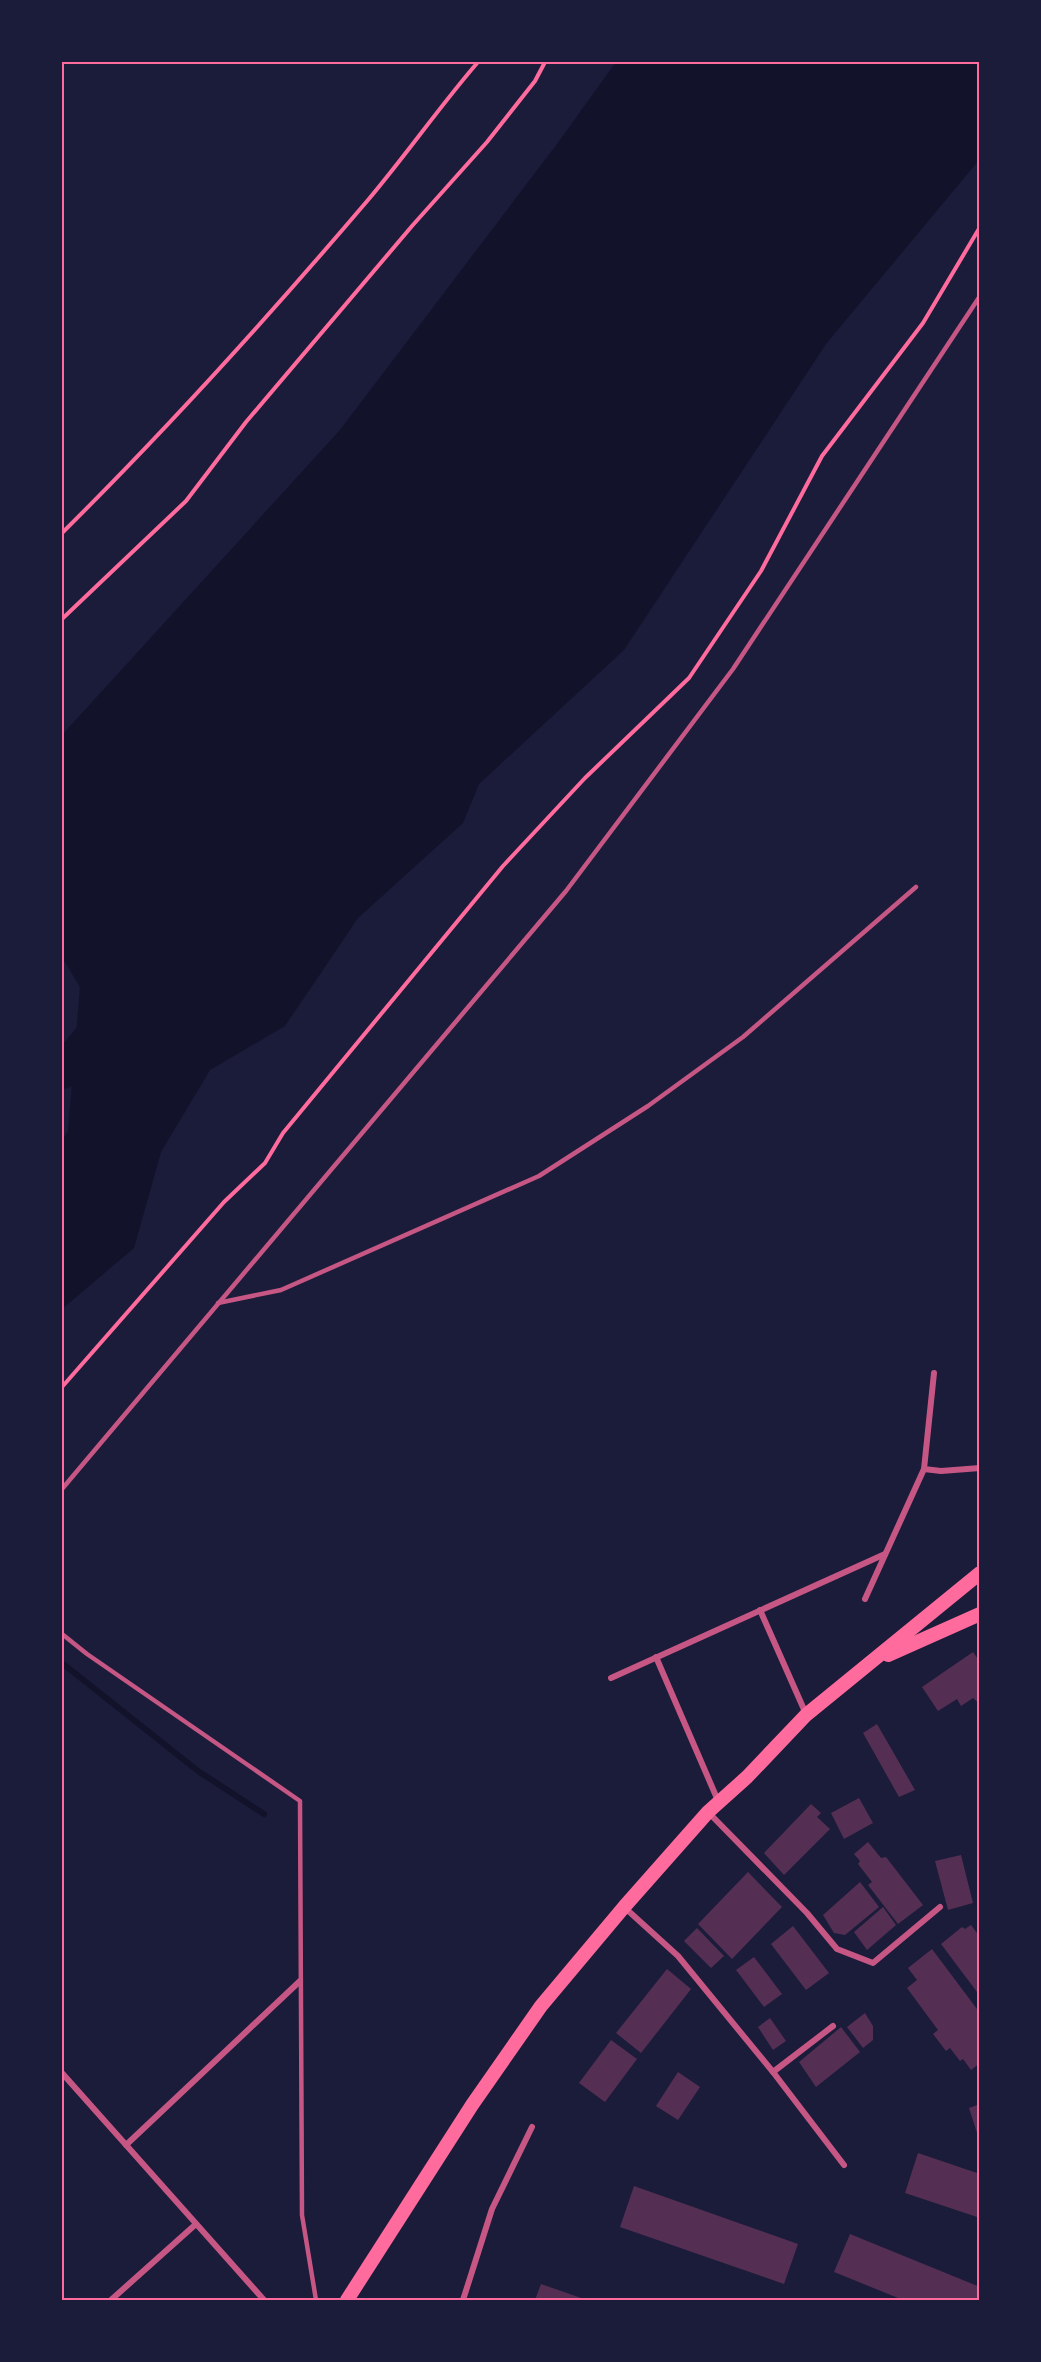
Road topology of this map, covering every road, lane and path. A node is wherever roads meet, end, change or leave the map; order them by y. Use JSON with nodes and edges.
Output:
{"nodes":[{"id":1,"x":478,"y":62,"type":"edge"},
{"id":2,"x":545,"y":62,"type":"edge"},
{"id":3,"x":980,"y":227,"type":"edge"},
{"id":4,"x":980,"y":296,"type":"edge"},
{"id":5,"x":62,"y":533,"type":"edge"},
{"id":6,"x":62,"y":619,"type":"edge"},
{"id":7,"x":916,"y":887,"type":"dead end"},
{"id":8,"x":218,"y":1303,"type":"junction"},
{"id":9,"x":934,"y":1373,"type":"dead end"},
{"id":10,"x":62,"y":1387,"type":"edge"},
{"id":11,"x":980,"y":1468,"type":"edge"},
{"id":12,"x":924,"y":1469,"type":"junction"},
{"id":13,"x":62,"y":1489,"type":"edge"},
{"id":14,"x":885,"y":1554,"type":"junction"},
{"id":15,"x":980,"y":1573,"type":"edge"},
{"id":16,"x":865,"y":1599,"type":"dead end"},
{"id":17,"x":760,"y":1610,"type":"junction"},
{"id":18,"x":980,"y":1614,"type":"edge"},
{"id":19,"x":62,"y":1634,"type":"edge"},
{"id":20,"x":656,"y":1657,"type":"junction"},
{"id":21,"x":869,"y":1663,"type":"junction"},
{"id":22,"x":611,"y":1678,"type":"dead end"},
{"id":23,"x":806,"y":1715,"type":"junction"},
{"id":24,"x":714,"y":1808,"type":"junction"},
{"id":25,"x":624,"y":1907,"type":"junction"},
{"id":26,"x":940,"y":1907,"type":"dead end"},
{"id":27,"x":300,"y":1981,"type":"junction"},
{"id":28,"x":833,"y":2026,"type":"dead end"},
{"id":29,"x":773,"y":2072,"type":"junction"},
{"id":30,"x":62,"y":2073,"type":"edge"},
{"id":31,"x":532,"y":2127,"type":"dead end"},
{"id":32,"x":126,"y":2145,"type":"junction"},
{"id":33,"x":844,"y":2165,"type":"dead end"},
{"id":34,"x":196,"y":2224,"type":"junction"},
{"id":35,"x":111,"y":2301,"type":"edge"},
{"id":36,"x":264,"y":2301,"type":"edge"},
{"id":37,"x":316,"y":2301,"type":"edge"},
{"id":38,"x":347,"y":2301,"type":"edge"},
{"id":39,"x":463,"y":2301,"type":"edge"}],
"edges":[{"from":1,"to":5,"type":"path"},
{"from":2,"to":6,"type":"path"},
{"from":3,"to":10,"type":"path"},
{"from":4,"to":8,"type":"lane"},
{"from":7,"to":8,"type":"lane"},
{"from":8,"to":13,"type":"lane"},
{"from":9,"to":12,"type":"street"},
{"from":11,"to":12,"type":"street"},
{"from":12,"to":14,"type":"street"},
{"from":14,"to":16,"type":"street"},
{"from":14,"to":17,"type":"street"},
{"from":15,"to":21,"type":"main road"},
{"from":17,"to":20,"type":"street"},
{"from":17,"to":23,"type":"street"},
{"from":18,"to":21,"type":"main road"},
{"from":19,"to":27,"type":"lane"},
{"from":20,"to":22,"type":"street"},
{"from":20,"to":24,"type":"street"},
{"from":21,"to":23,"type":"main road"},
{"from":23,"to":24,"type":"main road"},
{"from":24,"to":25,"type":"main road"},
{"from":24,"to":26,"type":"street"},
{"from":25,"to":29,"type":"street"},
{"from":25,"to":38,"type":"main road"},
{"from":27,"to":32,"type":"street"},
{"from":27,"to":37,"type":"lane"},
{"from":28,"to":29,"type":"street"},
{"from":29,"to":33,"type":"street"},
{"from":30,"to":32,"type":"street"},
{"from":31,"to":39,"type":"street"},
{"from":32,"to":34,"type":"street"},
{"from":34,"to":35,"type":"street"},
{"from":34,"to":36,"type":"street"}]}
